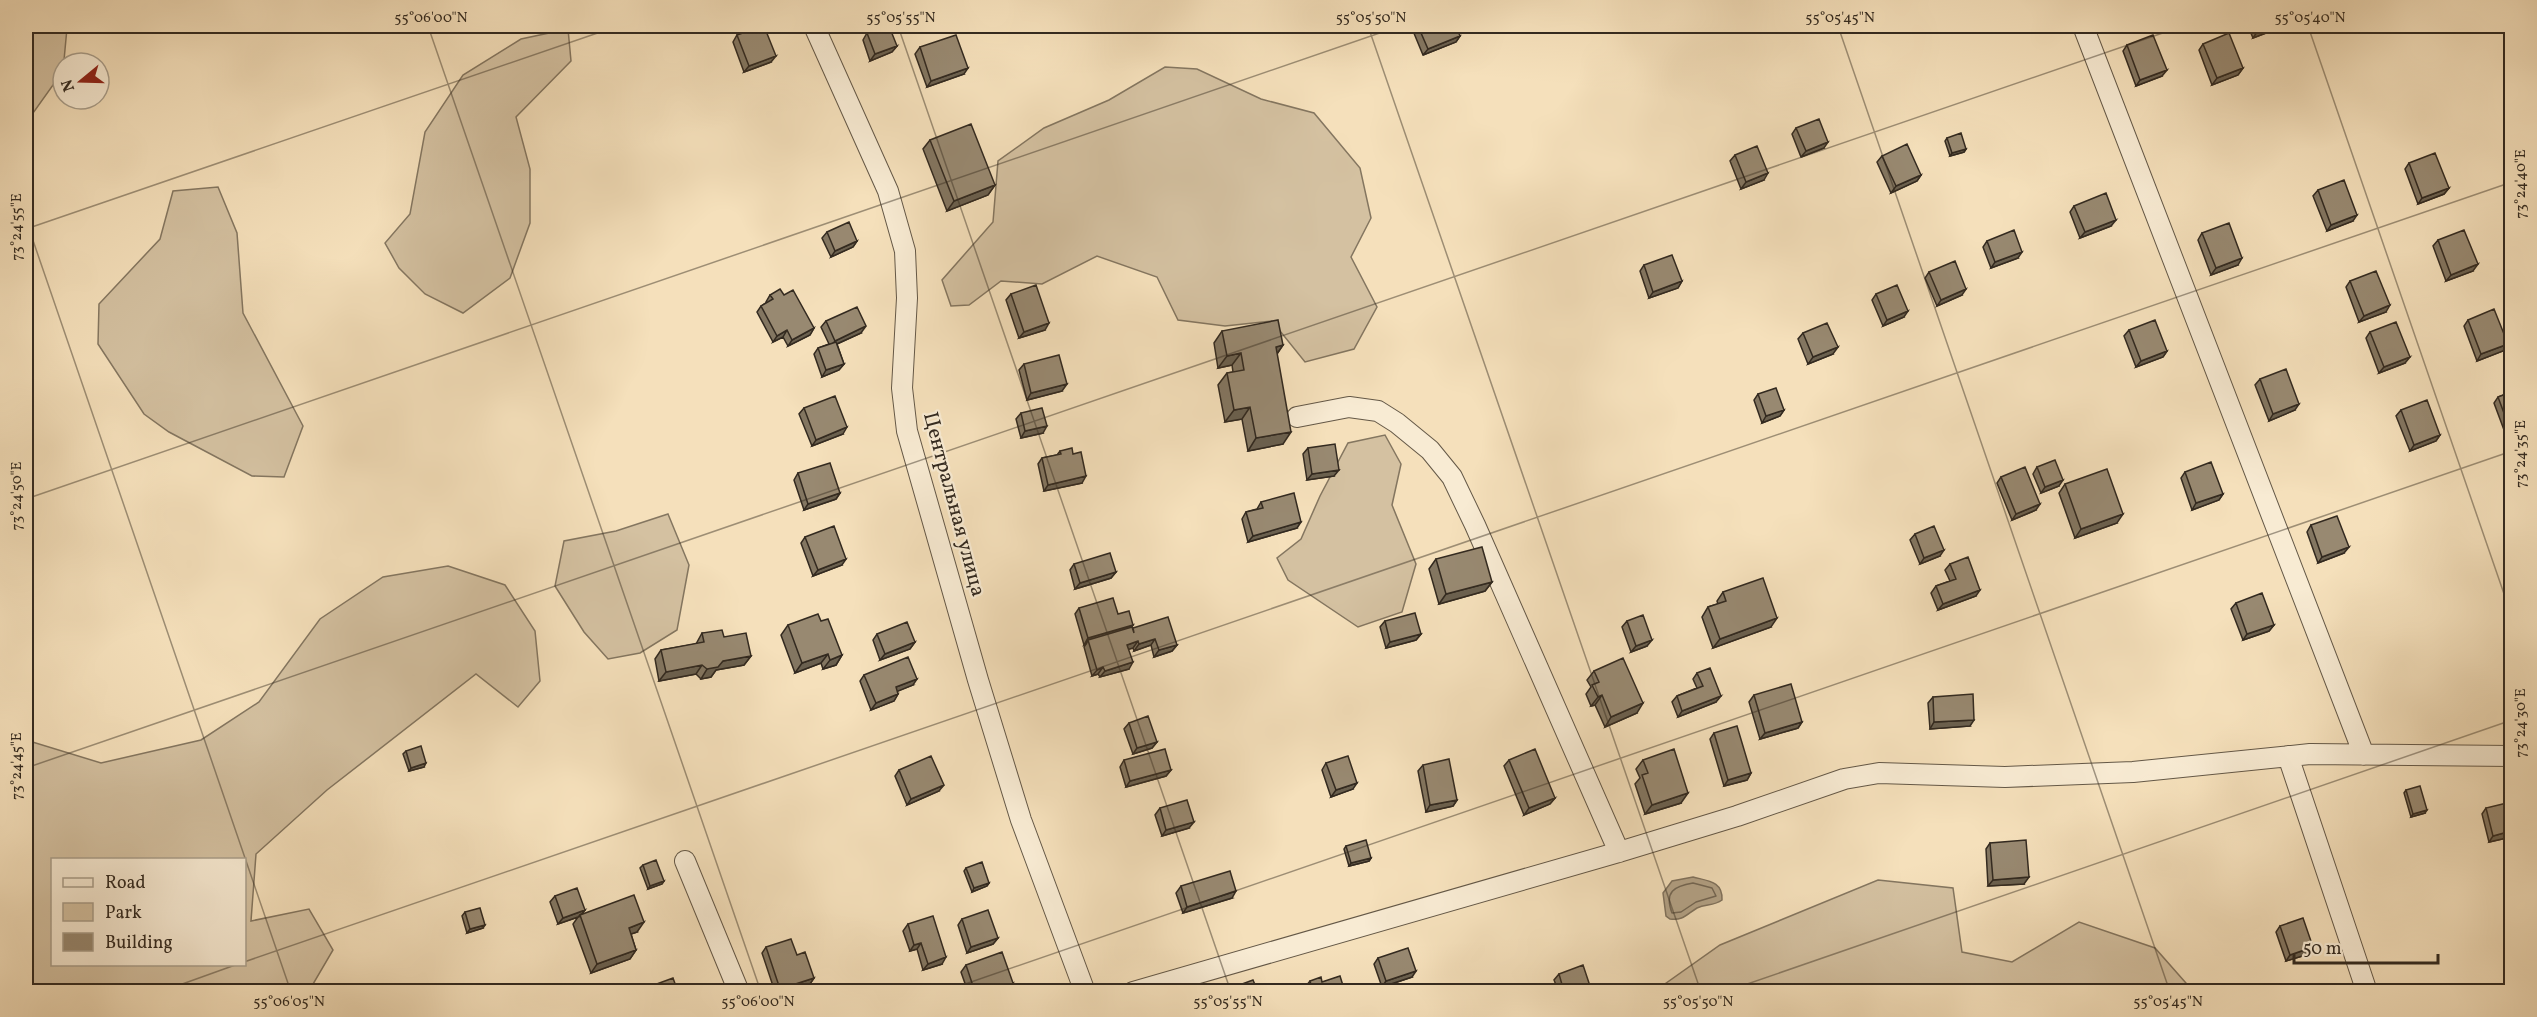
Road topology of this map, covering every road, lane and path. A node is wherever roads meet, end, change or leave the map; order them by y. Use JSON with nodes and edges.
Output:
{"nodes":[{"id":1,"x":814,"y":26,"type":"edge"},
{"id":2,"x":2082,"y":26,"type":"edge"},
{"id":3,"x":1297,"y":417,"type":"dead end"},
{"id":4,"x":2364,"y":755,"type":"junction"},
{"id":5,"x":2288,"y":756,"type":"junction"},
{"id":6,"x":2511,"y":756,"type":"edge"},
{"id":7,"x":1618,"y":852,"type":"junction"},
{"id":8,"x":685,"y":861,"type":"dead end"},
{"id":9,"x":739,"y":992,"type":"edge"},
{"id":10,"x":1085,"y":992,"type":"edge"},
{"id":11,"x":1133,"y":992,"type":"edge"},
{"id":12,"x":2367,"y":992,"type":"edge"}],
"edges":[{"from":1,"to":10,"type":"street","name":"Центральная улица"},
{"from":2,"to":4,"type":"street"},
{"from":3,"to":7,"type":"street"},
{"from":4,"to":5,"type":"street"},
{"from":4,"to":6,"type":"street"},
{"from":5,"to":7,"type":"street"},
{"from":5,"to":12,"type":"street"},
{"from":7,"to":11,"type":"street"},
{"from":8,"to":9,"type":"street"}]}
